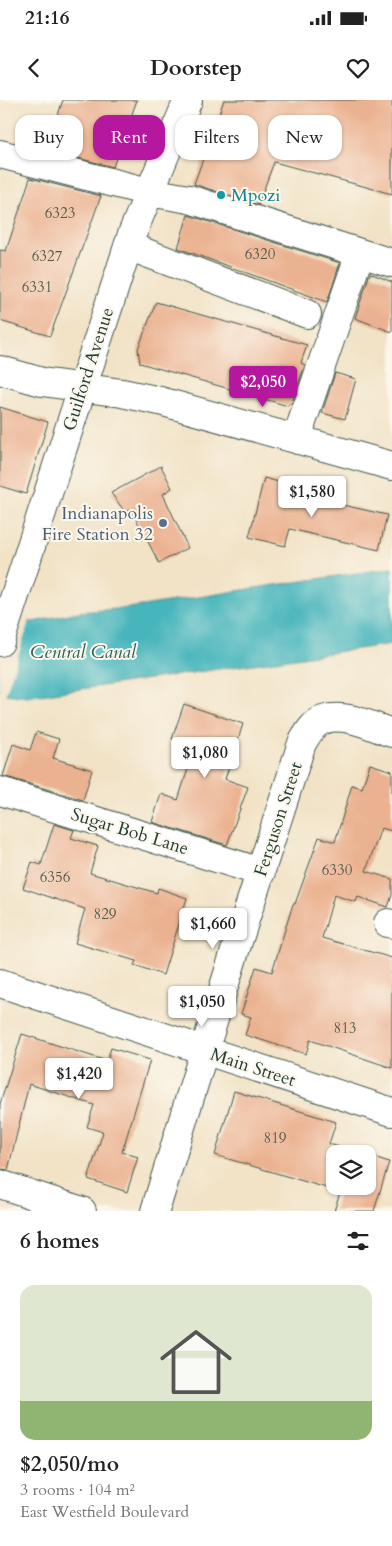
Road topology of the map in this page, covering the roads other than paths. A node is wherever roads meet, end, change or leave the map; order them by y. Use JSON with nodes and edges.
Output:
{"nodes":[{"id":1,"x":188,"y":100,"type":"edge"},
{"id":2,"x":0,"y":154,"type":"edge"},
{"id":3,"x":149,"y":192,"type":"junction"},
{"id":4,"x":128,"y":246,"type":"junction"},
{"id":5,"x":360,"y":253,"type":"junction"},
{"id":6,"x":392,"y":263,"type":"edge"},
{"id":7,"x":307,"y":314,"type":"dead end"},
{"id":8,"x":0,"y":370,"type":"edge"},
{"id":9,"x":83,"y":387,"type":"junction"},
{"id":10,"x":298,"y":440,"type":"junction"},
{"id":11,"x":392,"y":466,"type":"edge"},
{"id":12,"x":0,"y":642,"type":"edge"},
{"id":13,"x":392,"y":733,"type":"edge"},
{"id":14,"x":0,"y":790,"type":"edge"},
{"id":15,"x":261,"y":872,"type":"junction"},
{"id":16,"x":0,"y":983,"type":"edge"},
{"id":17,"x":204,"y":1051,"type":"junction"},
{"id":18,"x":392,"y":1112,"type":"edge"},
{"id":19,"x":0,"y":1184,"type":"edge"},
{"id":20,"x":51,"y":1206,"type":"edge"},
{"id":21,"x":82,"y":1211,"type":"edge"},
{"id":22,"x":155,"y":1211,"type":"edge"}],
"edges":[{"from":1,"to":3,"type":"street","name":"Guilford Avenue"},
{"from":2,"to":3,"type":"street"},
{"from":3,"to":4,"type":"street","name":"Guilford Avenue"},
{"from":3,"to":5,"type":"street"},
{"from":4,"to":7,"type":"street"},
{"from":4,"to":9,"type":"street","name":"Guilford Avenue"},
{"from":5,"to":6,"type":"street"},
{"from":5,"to":10,"type":"street"},
{"from":8,"to":9,"type":"street"},
{"from":9,"to":10,"type":"street"},
{"from":9,"to":12,"type":"street","name":"Guilford Avenue"},
{"from":10,"to":11,"type":"street"},
{"from":13,"to":15,"type":"street","name":"Ferguson Street"},
{"from":14,"to":15,"type":"street","name":"Sugar Bob Lane"},
{"from":15,"to":17,"type":"street","name":"Ferguson Street"},
{"from":16,"to":17,"type":"street","name":"Main Street"},
{"from":17,"to":18,"type":"street","name":"Main Street"},
{"from":17,"to":22,"type":"street","name":"Ferguson Street"},
{"from":19,"to":20,"type":"street"},
{"from":20,"to":21,"type":"street"}]}
